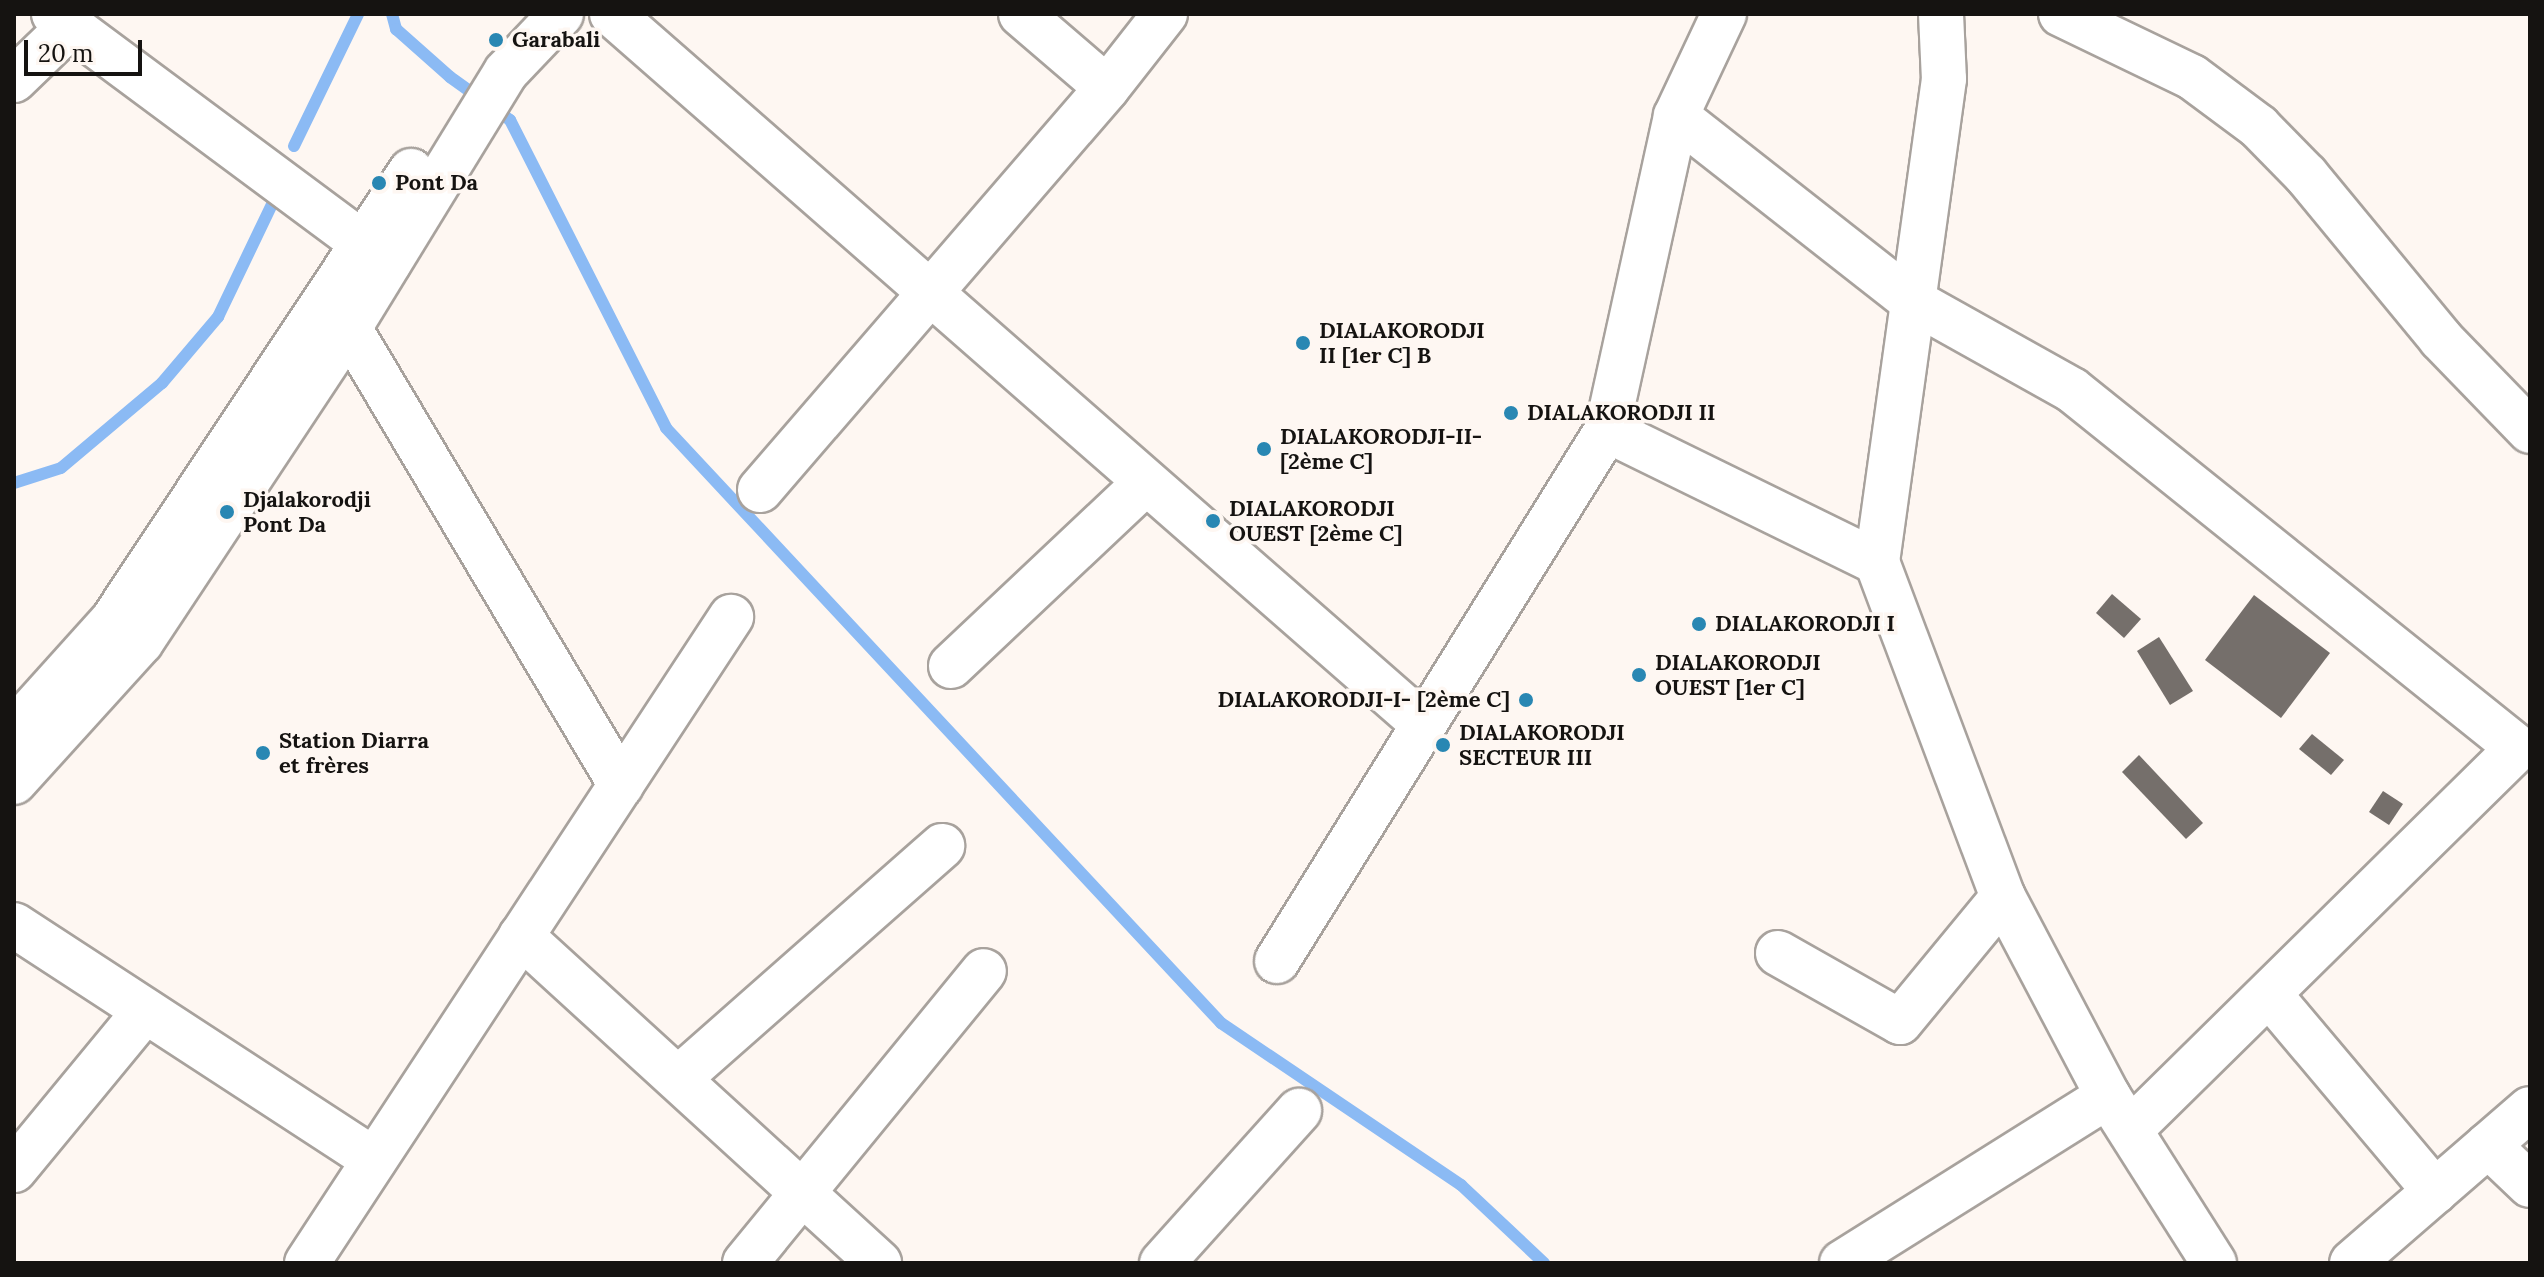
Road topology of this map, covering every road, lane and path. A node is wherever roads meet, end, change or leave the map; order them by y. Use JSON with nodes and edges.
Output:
{"nodes":[{"id":1,"x":526,"y":14,"type":"edge"},
{"id":2,"x":561,"y":14,"type":"edge"},
{"id":3,"x":612,"y":14,"type":"edge"},
{"id":4,"x":1021,"y":14,"type":"edge"},
{"id":5,"x":1165,"y":14,"type":"edge"},
{"id":6,"x":1724,"y":14,"type":"edge"},
{"id":7,"x":1941,"y":14,"type":"edge"},
{"id":8,"x":2061,"y":14,"type":"edge"},
{"id":9,"x":62,"y":20,"type":"edge"},
{"id":10,"x":497,"y":64,"type":"junction"},
{"id":11,"x":14,"y":80,"type":"edge"},
{"id":12,"x":1107,"y":88,"type":"junction"},
{"id":13,"x":1676,"y":116,"type":"junction"},
{"id":14,"x":375,"y":254,"type":"junction"},
{"id":15,"x":930,"y":293,"type":"junction"},
{"id":16,"x":1911,"y":300,"type":"junction"},
{"id":17,"x":334,"y":318,"type":"junction"},
{"id":18,"x":1607,"y":430,"type":"junction"},
{"id":19,"x":2530,"y":431,"type":"edge"},
{"id":20,"x":1146,"y":482,"type":"junction"},
{"id":21,"x":760,"y":490,"type":"dead end"},
{"id":22,"x":1877,"y":562,"type":"junction"},
{"id":23,"x":731,"y":617,"type":"dead end"},
{"id":24,"x":951,"y":666,"type":"dead end"},
{"id":25,"x":1423,"y":724,"type":"junction"},
{"id":26,"x":14,"y":730,"type":"edge"},
{"id":27,"x":14,"y":782,"type":"edge"},
{"id":28,"x":621,"y":785,"type":"junction"},
{"id":29,"x":942,"y":846,"type":"dead end"},
{"id":30,"x":2003,"y":897,"type":"junction"},
{"id":31,"x":14,"y":925,"type":"edge"},
{"id":32,"x":521,"y":936,"type":"junction"},
{"id":33,"x":1778,"y":953,"type":"dead end"},
{"id":34,"x":1277,"y":961,"type":"dead end"},
{"id":35,"x":984,"y":971,"type":"dead end"},
{"id":36,"x":2269,"y":994,"type":"junction"},
{"id":37,"x":145,"y":1011,"type":"junction"},
{"id":38,"x":679,"y":1078,"type":"junction"},
{"id":39,"x":2530,"y":1109,"type":"edge"},
{"id":40,"x":1299,"y":1111,"type":"dead end"},
{"id":41,"x":2119,"y":1113,"type":"junction"},
{"id":42,"x":2488,"y":1145,"type":"junction"},
{"id":43,"x":374,"y":1160,"type":"junction"},
{"id":44,"x":14,"y":1170,"type":"edge"},
{"id":45,"x":2530,"y":1185,"type":"edge"},
{"id":46,"x":2435,"y":1191,"type":"junction"},
{"id":47,"x":803,"y":1192,"type":"junction"},
{"id":48,"x":307,"y":1263,"type":"edge"},
{"id":49,"x":745,"y":1263,"type":"edge"},
{"id":50,"x":879,"y":1263,"type":"edge"},
{"id":51,"x":1162,"y":1263,"type":"edge"},
{"id":52,"x":1842,"y":1263,"type":"edge"},
{"id":53,"x":2214,"y":1263,"type":"edge"},
{"id":54,"x":2352,"y":1263,"type":"edge"}],
"edges":[{"from":1,"to":10,"type":"street"},
{"from":2,"to":10,"type":"street"},
{"from":3,"to":15,"type":"street"},
{"from":4,"to":12,"type":"street"},
{"from":5,"to":12,"type":"street"},
{"from":6,"to":13,"type":"street"},
{"from":7,"to":16,"type":"street"},
{"from":8,"to":19,"type":"street"},
{"from":9,"to":11,"type":"street"},
{"from":9,"to":14,"type":"street"},
{"from":10,"to":14,"type":"street"},
{"from":12,"to":15,"type":"street"},
{"from":13,"to":16,"type":"street"},
{"from":13,"to":18,"type":"street"},
{"from":14,"to":17,"type":"street"},
{"from":15,"to":20,"type":"street"},
{"from":15,"to":21,"type":"street"},
{"from":16,"to":22,"type":"street"},
{"from":16,"to":36,"type":"street"},
{"from":17,"to":26,"type":"street"},
{"from":17,"to":27,"type":"street"},
{"from":17,"to":28,"type":"street"},
{"from":18,"to":22,"type":"street"},
{"from":18,"to":25,"type":"street"},
{"from":20,"to":24,"type":"street"},
{"from":20,"to":25,"type":"street"},
{"from":22,"to":30,"type":"street"},
{"from":23,"to":28,"type":"street"},
{"from":25,"to":34,"type":"street"},
{"from":28,"to":32,"type":"street"},
{"from":29,"to":38,"type":"street"},
{"from":30,"to":33,"type":"street"},
{"from":30,"to":41,"type":"street"},
{"from":31,"to":37,"type":"street"},
{"from":32,"to":38,"type":"street"},
{"from":32,"to":43,"type":"street"},
{"from":35,"to":47,"type":"street"},
{"from":36,"to":41,"type":"street"},
{"from":36,"to":46,"type":"street"},
{"from":37,"to":43,"type":"street"},
{"from":37,"to":44,"type":"street"},
{"from":38,"to":47,"type":"street"},
{"from":39,"to":42,"type":"street"},
{"from":40,"to":51,"type":"street"},
{"from":41,"to":52,"type":"street"},
{"from":41,"to":53,"type":"street"},
{"from":42,"to":45,"type":"street"},
{"from":42,"to":46,"type":"street"},
{"from":43,"to":48,"type":"street"},
{"from":46,"to":54,"type":"street"},
{"from":47,"to":49,"type":"street"},
{"from":47,"to":50,"type":"street"}]}
